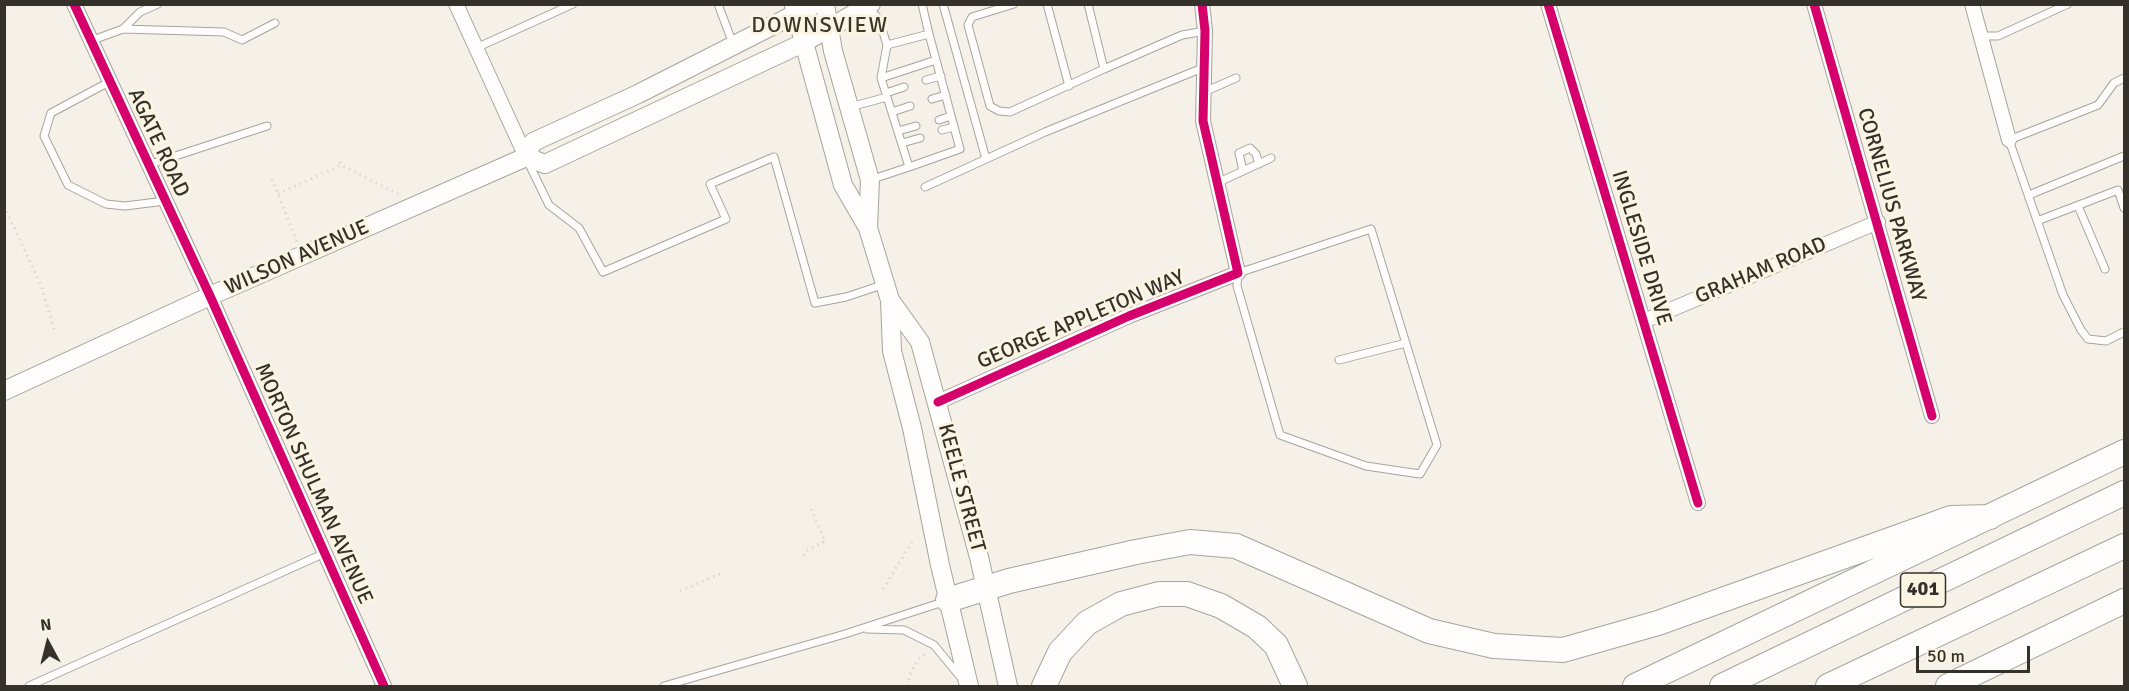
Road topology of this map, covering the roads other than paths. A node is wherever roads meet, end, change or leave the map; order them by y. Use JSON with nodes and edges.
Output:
{"nodes":[{"id":1,"x":74,"y":4,"type":"edge"},
{"id":2,"x":158,"y":4,"type":"edge"},
{"id":3,"x":456,"y":4,"type":"edge"},
{"id":4,"x":573,"y":4,"type":"edge"},
{"id":5,"x":718,"y":4,"type":"edge"},
{"id":6,"x":815,"y":4,"type":"edge"},
{"id":7,"x":825,"y":4,"type":"edge"},
{"id":8,"x":922,"y":4,"type":"edge"},
{"id":9,"x":943,"y":4,"type":"edge"},
{"id":10,"x":1014,"y":4,"type":"edge"},
{"id":11,"x":1047,"y":4,"type":"edge"},
{"id":12,"x":1088,"y":4,"type":"edge"},
{"id":13,"x":1202,"y":4,"type":"edge"},
{"id":14,"x":1548,"y":4,"type":"edge"},
{"id":15,"x":1814,"y":4,"type":"edge"},
{"id":16,"x":1972,"y":4,"type":"edge"},
{"id":17,"x":2068,"y":4,"type":"edge"},
{"id":18,"x":869,"y":6,"type":"edge"},
{"id":19,"x":795,"y":10,"type":"edge"},
{"id":20,"x":275,"y":23,"type":"dead end"},
{"id":21,"x":123,"y":29,"type":"junction"},
{"id":22,"x":829,"y":30,"type":"junction"},
{"id":23,"x":1205,"y":31,"type":"junction"},
{"id":24,"x":929,"y":34,"type":"junction"},
{"id":25,"x":1980,"y":36,"type":"junction"},
{"id":26,"x":90,"y":41,"type":"junction"},
{"id":27,"x":802,"y":43,"type":"junction"},
{"id":28,"x":733,"y":44,"type":"junction"},
{"id":29,"x":887,"y":45,"type":"junction"},
{"id":30,"x":476,"y":48,"type":"junction"},
{"id":31,"x":936,"y":60,"type":"junction"},
{"id":32,"x":1205,"y":67,"type":"junction"},
{"id":33,"x":1104,"y":69,"type":"junction"},
{"id":34,"x":940,"y":76,"type":"junction"},
{"id":35,"x":881,"y":78,"type":"junction"},
{"id":36,"x":1236,"y":78,"type":"dead end"},
{"id":37,"x":2124,"y":78,"type":"edge"},
{"id":38,"x":926,"y":80,"type":"dead end"},
{"id":39,"x":109,"y":82,"type":"junction"},
{"id":40,"x":1069,"y":86,"type":"junction"},
{"id":41,"x":904,"y":87,"type":"dead end"},
{"id":42,"x":1204,"y":92,"type":"junction"},
{"id":43,"x":886,"y":95,"type":"junction"},
{"id":44,"x":946,"y":95,"type":"junction"},
{"id":45,"x":932,"y":99,"type":"dead end"},
{"id":46,"x":910,"y":106,"type":"dead end"},
{"id":47,"x":850,"y":107,"type":"junction"},
{"id":48,"x":892,"y":112,"type":"junction"},
{"id":49,"x":951,"y":116,"type":"junction"},
{"id":50,"x":939,"y":120,"type":"dead end"},
{"id":51,"x":267,"y":126,"type":"dead end"},
{"id":52,"x":916,"y":126,"type":"dead end"},
{"id":53,"x":954,"y":127,"type":"junction"},
{"id":54,"x":942,"y":130,"type":"dead end"},
{"id":55,"x":898,"y":131,"type":"junction"},
{"id":56,"x":920,"y":138,"type":"dead end"},
{"id":57,"x":2009,"y":140,"type":"junction"},
{"id":58,"x":902,"y":143,"type":"junction"},
{"id":59,"x":2124,"y":156,"type":"edge"},
{"id":60,"x":526,"y":157,"type":"junction"},
{"id":61,"x":1271,"y":158,"type":"dead end"},
{"id":62,"x":986,"y":159,"type":"junction"},
{"id":63,"x":1259,"y":164,"type":"junction"},
{"id":64,"x":148,"y":165,"type":"junction"},
{"id":65,"x":909,"y":167,"type":"junction"},
{"id":66,"x":1244,"y":171,"type":"junction"},
{"id":67,"x":870,"y":180,"type":"junction"},
{"id":68,"x":1217,"y":183,"type":"junction"},
{"id":69,"x":925,"y":187,"type":"dead end"},
{"id":70,"x":2028,"y":195,"type":"junction"},
{"id":71,"x":165,"y":201,"type":"junction"},
{"id":72,"x":2078,"y":206,"type":"junction"},
{"id":73,"x":2124,"y":208,"type":"edge"},
{"id":74,"x":2037,"y":221,"type":"junction"},
{"id":75,"x":1878,"y":222,"type":"junction"},
{"id":76,"x":868,"y":228,"type":"junction"},
{"id":77,"x":2105,"y":269,"type":"dead end"},
{"id":78,"x":1238,"y":273,"type":"junction"},
{"id":79,"x":888,"y":292,"type":"junction"},
{"id":80,"x":210,"y":296,"type":"junction"},
{"id":81,"x":1644,"y":321,"type":"junction"},
{"id":82,"x":2124,"y":332,"type":"edge"},
{"id":83,"x":1406,"y":343,"type":"junction"},
{"id":84,"x":1339,"y":360,"type":"dead end"},
{"id":85,"x":4,"y":391,"type":"edge"},
{"id":86,"x":938,"y":402,"type":"junction"},
{"id":87,"x":1932,"y":416,"type":"dead end"},
{"id":88,"x":2124,"y":452,"type":"edge"},
{"id":89,"x":2124,"y":493,"type":"edge"},
{"id":90,"x":1698,"y":503,"type":"dead end"},
{"id":91,"x":1990,"y":517,"type":"junction"},
{"id":92,"x":2124,"y":546,"type":"edge"},
{"id":93,"x":325,"y":553,"type":"junction"},
{"id":94,"x":986,"y":589,"type":"junction"},
{"id":95,"x":948,"y":600,"type":"junction"},
{"id":96,"x":2124,"y":601,"type":"edge"},
{"id":97,"x":865,"y":628,"type":"junction"},
{"id":98,"x":2060,"y":633,"type":"junction"},
{"id":99,"x":29,"y":687,"type":"edge"},
{"id":100,"x":384,"y":687,"type":"edge"},
{"id":101,"x":664,"y":687,"type":"edge"},
{"id":102,"x":968,"y":687,"type":"edge"},
{"id":103,"x":1008,"y":687,"type":"edge"},
{"id":104,"x":1044,"y":687,"type":"edge"},
{"id":105,"x":1295,"y":687,"type":"edge"},
{"id":106,"x":1635,"y":687,"type":"edge"},
{"id":107,"x":1722,"y":687,"type":"edge"},
{"id":108,"x":1828,"y":687,"type":"edge"},
{"id":109,"x":1948,"y":687,"type":"edge"},
{"id":110,"x":1969,"y":687,"type":"edge"}],
"edges":[{"from":1,"to":26,"type":"street","name":"AGATE ROAD"},
{"from":2,"to":21,"type":"lane"},
{"from":3,"to":30,"type":"street"},
{"from":4,"to":30,"type":"lane"},
{"from":5,"to":28,"type":"lane"},
{"from":6,"to":19,"type":"main road","name":"WILSON AVENUE"},
{"from":7,"to":22,"type":"main road","name":"KEELE STREET"},
{"from":8,"to":24,"type":"lane"},
{"from":9,"to":62,"type":"lane"},
{"from":10,"to":40,"type":"lane"},
{"from":11,"to":40,"type":"lane"},
{"from":12,"to":33,"type":"lane"},
{"from":13,"to":23,"type":"street"},
{"from":14,"to":81,"type":"street","name":"INGLESIDE DRIVE"},
{"from":15,"to":75,"type":"street","name":"CORNELIUS PARKWAY"},
{"from":16,"to":25,"type":"street"},
{"from":17,"to":25,"type":"lane"},
{"from":18,"to":22,"type":"main road","name":"WILSON AVENUE"},
{"from":18,"to":29,"type":"lane"},
{"from":19,"to":27,"type":"main road","name":"KEELE STREET"},
{"from":19,"to":28,"type":"main road","name":"WILSON AVENUE"},
{"from":20,"to":21,"type":"lane"},
{"from":21,"to":26,"type":"lane"},
{"from":22,"to":27,"type":"main road","name":"WILSON AVENUE"},
{"from":22,"to":47,"type":"main road","name":"KEELE STREET"},
{"from":23,"to":32,"type":"street"},
{"from":23,"to":33,"type":"lane"},
{"from":24,"to":29,"type":"lane"},
{"from":24,"to":31,"type":"lane"},
{"from":25,"to":57,"type":"street"},
{"from":26,"to":39,"type":"street","name":"AGATE ROAD"},
{"from":27,"to":60,"type":"main road","name":"WILSON AVENUE"},
{"from":27,"to":76,"type":"main road","name":"KEELE STREET"},
{"from":28,"to":60,"type":"main road","name":"WILSON AVENUE"},
{"from":29,"to":35,"type":"lane"},
{"from":30,"to":60,"type":"street"},
{"from":31,"to":34,"type":"lane"},
{"from":31,"to":35,"type":"lane"},
{"from":32,"to":42,"type":"street"},
{"from":32,"to":62,"type":"lane"},
{"from":33,"to":40,"type":"lane"},
{"from":34,"to":38,"type":"lane"},
{"from":34,"to":44,"type":"lane"},
{"from":35,"to":43,"type":"lane"},
{"from":36,"to":42,"type":"lane"},
{"from":37,"to":57,"type":"lane"},
{"from":39,"to":64,"type":"street","name":"AGATE ROAD"},
{"from":39,"to":71,"type":"lane"},
{"from":41,"to":43,"type":"lane"},
{"from":42,"to":68,"type":"street"},
{"from":43,"to":47,"type":"lane"},
{"from":43,"to":48,"type":"lane"},
{"from":44,"to":45,"type":"lane"},
{"from":44,"to":49,"type":"lane"},
{"from":46,"to":48,"type":"lane"},
{"from":47,"to":67,"type":"main road","name":"KEELE STREET"},
{"from":48,"to":55,"type":"lane"},
{"from":49,"to":50,"type":"lane"},
{"from":49,"to":53,"type":"lane"},
{"from":51,"to":64,"type":"lane"},
{"from":52,"to":55,"type":"lane"},
{"from":53,"to":54,"type":"lane"},
{"from":53,"to":65,"type":"lane"},
{"from":55,"to":58,"type":"lane"},
{"from":56,"to":58,"type":"lane"},
{"from":57,"to":70,"type":"lane"},
{"from":58,"to":65,"type":"lane"},
{"from":59,"to":70,"type":"lane"},
{"from":60,"to":79,"type":"lane"},
{"from":60,"to":80,"type":"main road","name":"WILSON AVENUE"},
{"from":61,"to":63,"type":"lane"},
{"from":62,"to":69,"type":"lane"},
{"from":63,"to":66,"type":"lane"},
{"from":63,"to":66,"type":"lane"},
{"from":64,"to":71,"type":"street","name":"AGATE ROAD"},
{"from":65,"to":67,"type":"lane"},
{"from":66,"to":68,"type":"lane"},
{"from":67,"to":76,"type":"main road","name":"KEELE STREET"},
{"from":68,"to":78,"type":"street"},
{"from":70,"to":74,"type":"lane"},
{"from":71,"to":80,"type":"street","name":"AGATE ROAD"},
{"from":72,"to":73,"type":"lane"},
{"from":72,"to":74,"type":"lane"},
{"from":72,"to":77,"type":"lane"},
{"from":74,"to":82,"type":"lane"},
{"from":75,"to":81,"type":"street","name":"GRAHAM ROAD"},
{"from":75,"to":87,"type":"street","name":"CORNELIUS PARKWAY"},
{"from":76,"to":79,"type":"main road","name":"KEELE STREET"},
{"from":78,"to":83,"type":"lane"},
{"from":78,"to":83,"type":"lane"},
{"from":78,"to":86,"type":"street","name":"GEORGE APPLETON WAY"},
{"from":79,"to":86,"type":"main road","name":"KEELE STREET"},
{"from":79,"to":95,"type":"main road","name":"KEELE STREET"},
{"from":80,"to":85,"type":"main road","name":"WILSON AVENUE"},
{"from":80,"to":93,"type":"street","name":"MORTON SHULMAN AVENUE"},
{"from":81,"to":90,"type":"street","name":"INGLESIDE DRIVE"},
{"from":83,"to":84,"type":"lane"},
{"from":86,"to":94,"type":"main road","name":"KEELE STREET"},
{"from":88,"to":91,"type":"highway","number":"401"},
{"from":89,"to":107,"type":"highway","number":"401"},
{"from":91,"to":94,"type":"highway"},
{"from":91,"to":106,"type":"highway","number":"401"},
{"from":92,"to":108,"type":"highway","number":"401"},
{"from":93,"to":99,"type":"lane"},
{"from":93,"to":100,"type":"street","name":"MORTON SHULMAN AVENUE"},
{"from":94,"to":95,"type":"highway"},
{"from":94,"to":103,"type":"main road","name":"KEELE STREET"},
{"from":95,"to":97,"type":"lane"},
{"from":95,"to":102,"type":"main road","name":"KEELE STREET"},
{"from":96,"to":98,"type":"highway"},
{"from":97,"to":101,"type":"lane"},
{"from":97,"to":102,"type":"lane"},
{"from":98,"to":109,"type":"highway"},
{"from":98,"to":110,"type":"highway"},
{"from":104,"to":105,"type":"highway"}]}
